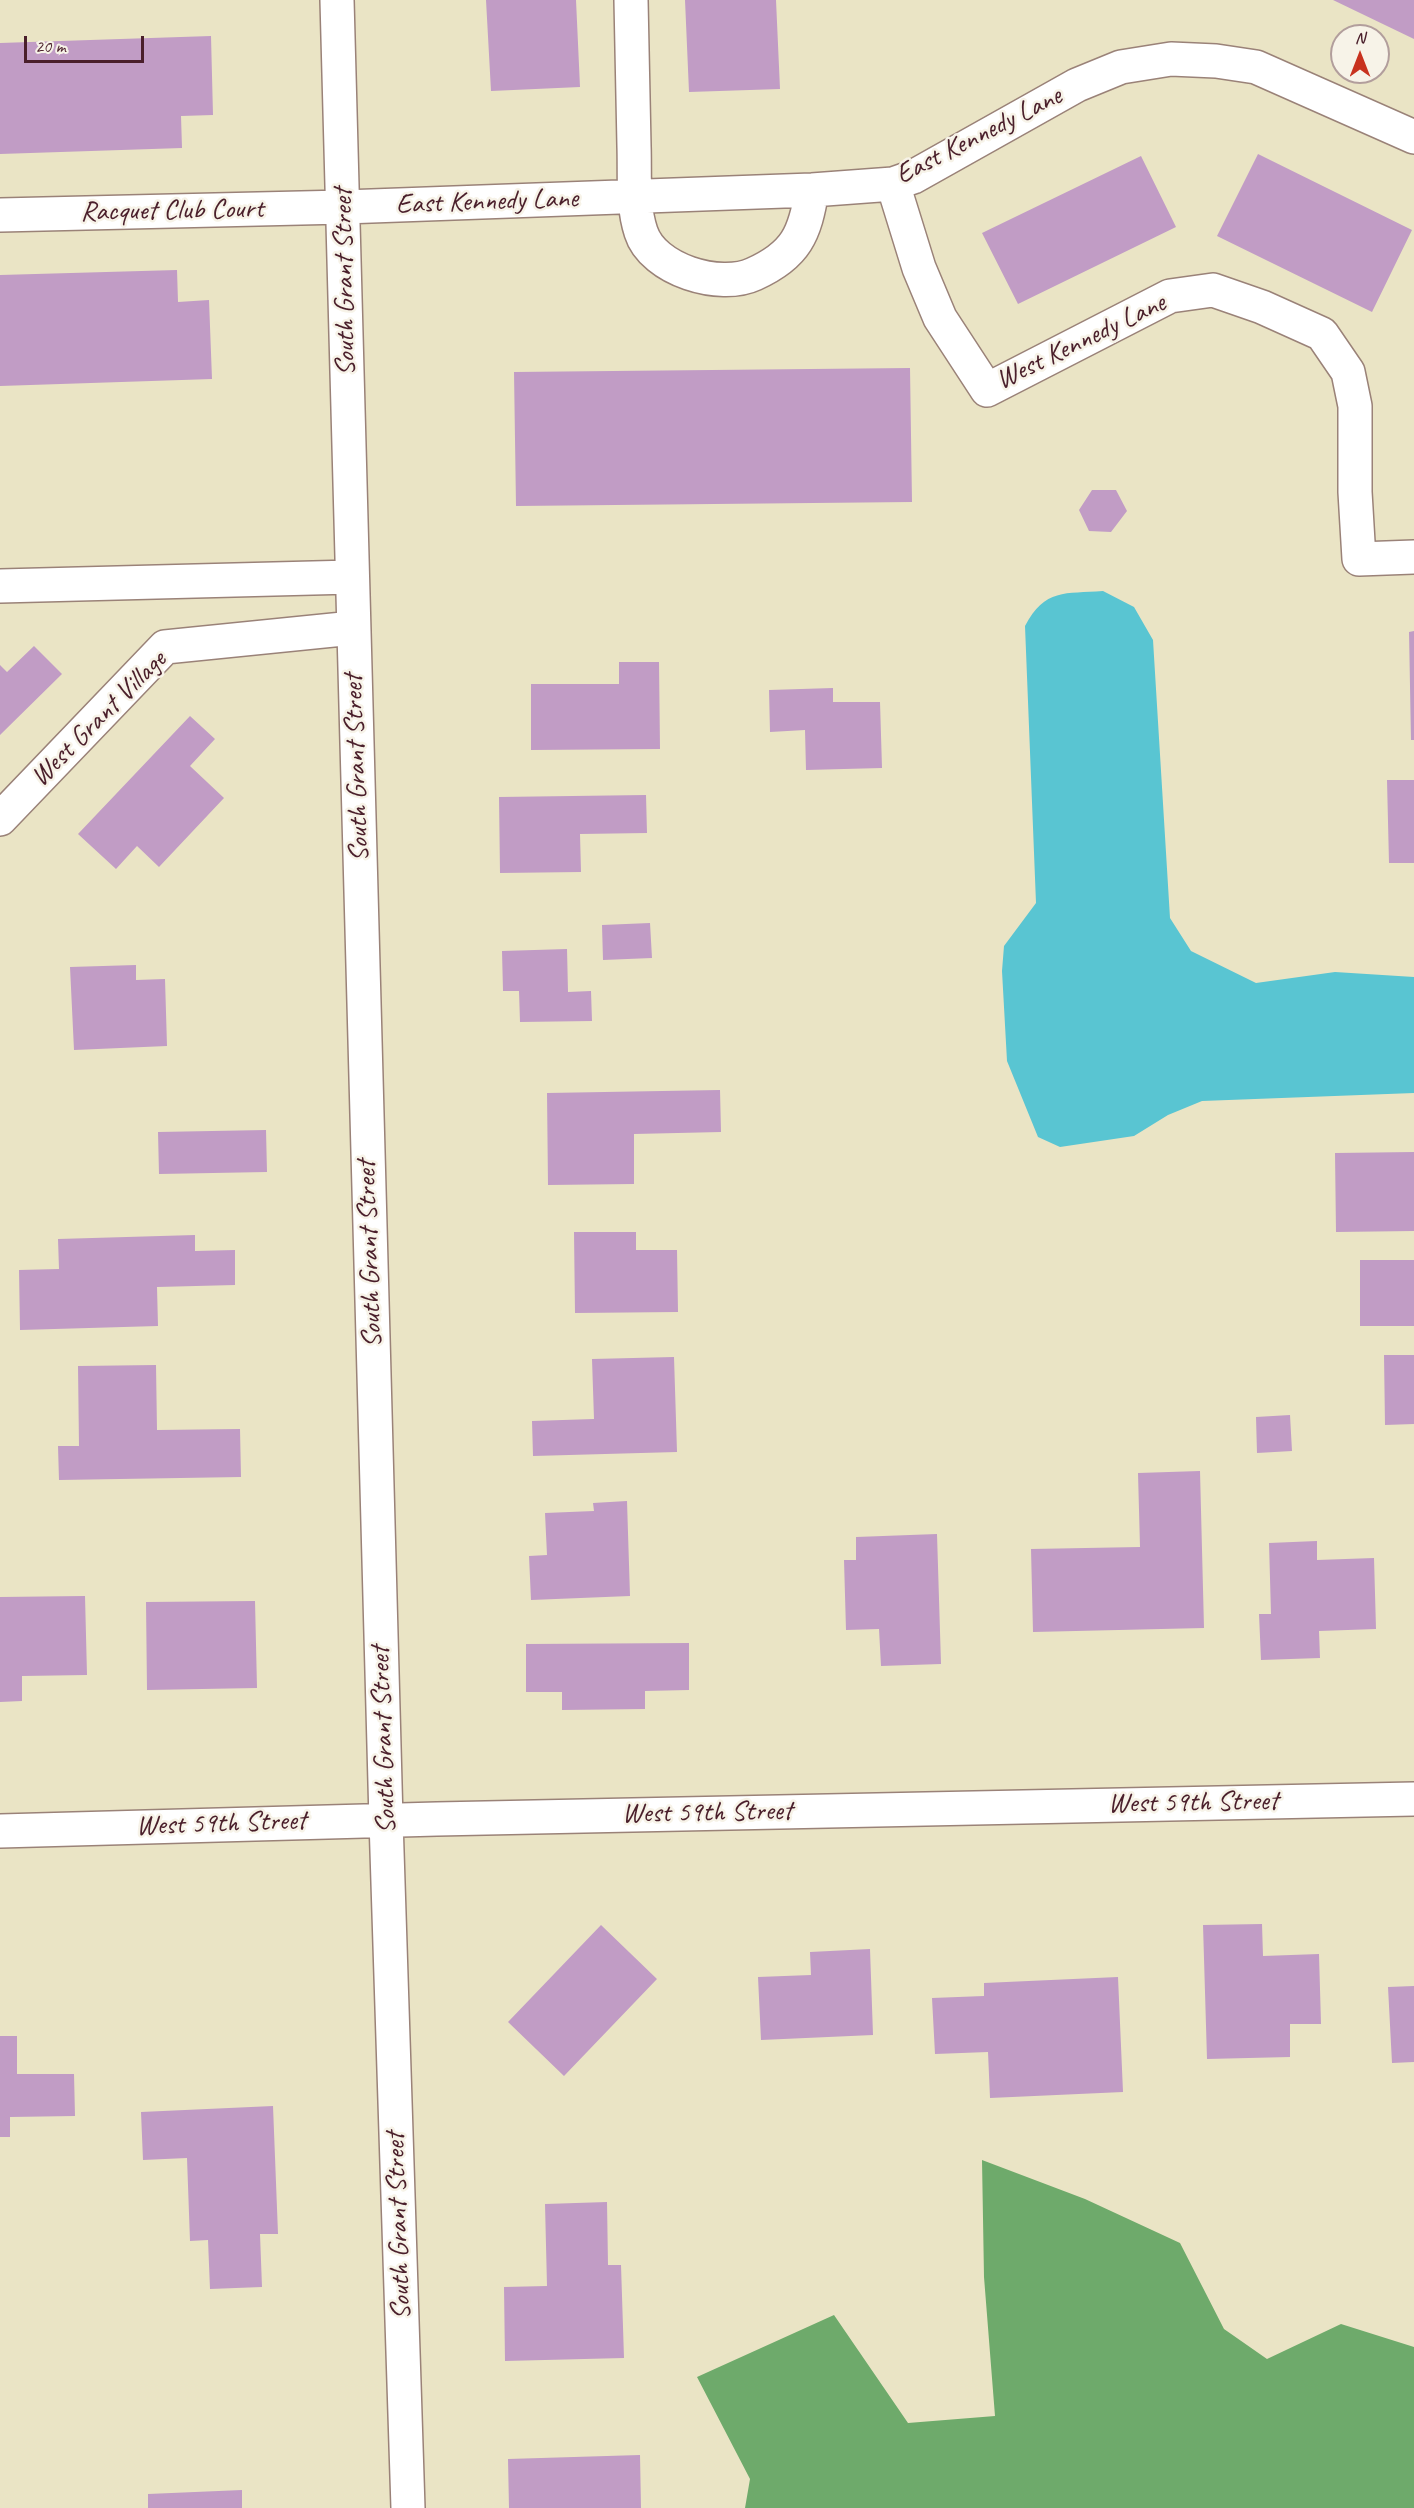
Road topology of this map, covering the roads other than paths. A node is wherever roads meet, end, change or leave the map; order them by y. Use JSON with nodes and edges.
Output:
{"nodes":[{"id":1,"x":337,"y":0,"type":"edge"},
{"id":2,"x":631,"y":0,"type":"edge"},
{"id":3,"x":1414,"y":137,"type":"edge"},
{"id":4,"x":893,"y":184,"type":"junction"},
{"id":5,"x":813,"y":190,"type":"junction"},
{"id":6,"x":635,"y":196,"type":"junction"},
{"id":7,"x":344,"y":207,"type":"junction"},
{"id":8,"x":0,"y":214,"type":"edge"},
{"id":9,"x":1414,"y":557,"type":"edge"},
{"id":10,"x":352,"y":578,"type":"junction"},
{"id":11,"x":0,"y":586,"type":"edge"},
{"id":12,"x":353,"y":627,"type":"junction"},
{"id":13,"x":0,"y":819,"type":"edge"},
{"id":14,"x":1414,"y":1798,"type":"edge"},
{"id":15,"x":386,"y":1820,"type":"junction"},
{"id":16,"x":0,"y":1831,"type":"edge"},
{"id":17,"x":408,"y":2508,"type":"edge"}],
"edges":[{"from":1,"to":7,"type":"street","name":"South Grant Street"},
{"from":2,"to":6,"type":"street"},
{"from":3,"to":4,"type":"street","name":"East Kennedy Lane"},
{"from":4,"to":5,"type":"street","name":"East Kennedy Lane"},
{"from":4,"to":9,"type":"street","name":"West Kennedy Lane"},
{"from":5,"to":6,"type":"street","name":"East Kennedy Lane"},
{"from":5,"to":6,"type":"street"},
{"from":6,"to":7,"type":"street","name":"East Kennedy Lane"},
{"from":7,"to":8,"type":"street","name":"Racquet Club Court"},
{"from":7,"to":10,"type":"street","name":"South Grant Street"},
{"from":10,"to":11,"type":"street"},
{"from":10,"to":12,"type":"street","name":"South Grant Street"},
{"from":12,"to":13,"type":"street","name":"West Grant Village"},
{"from":12,"to":15,"type":"street","name":"South Grant Street"},
{"from":14,"to":15,"type":"street","name":"West 59th Street"},
{"from":15,"to":16,"type":"street","name":"West 59th Street"},
{"from":15,"to":17,"type":"street","name":"South Grant Street"}]}
